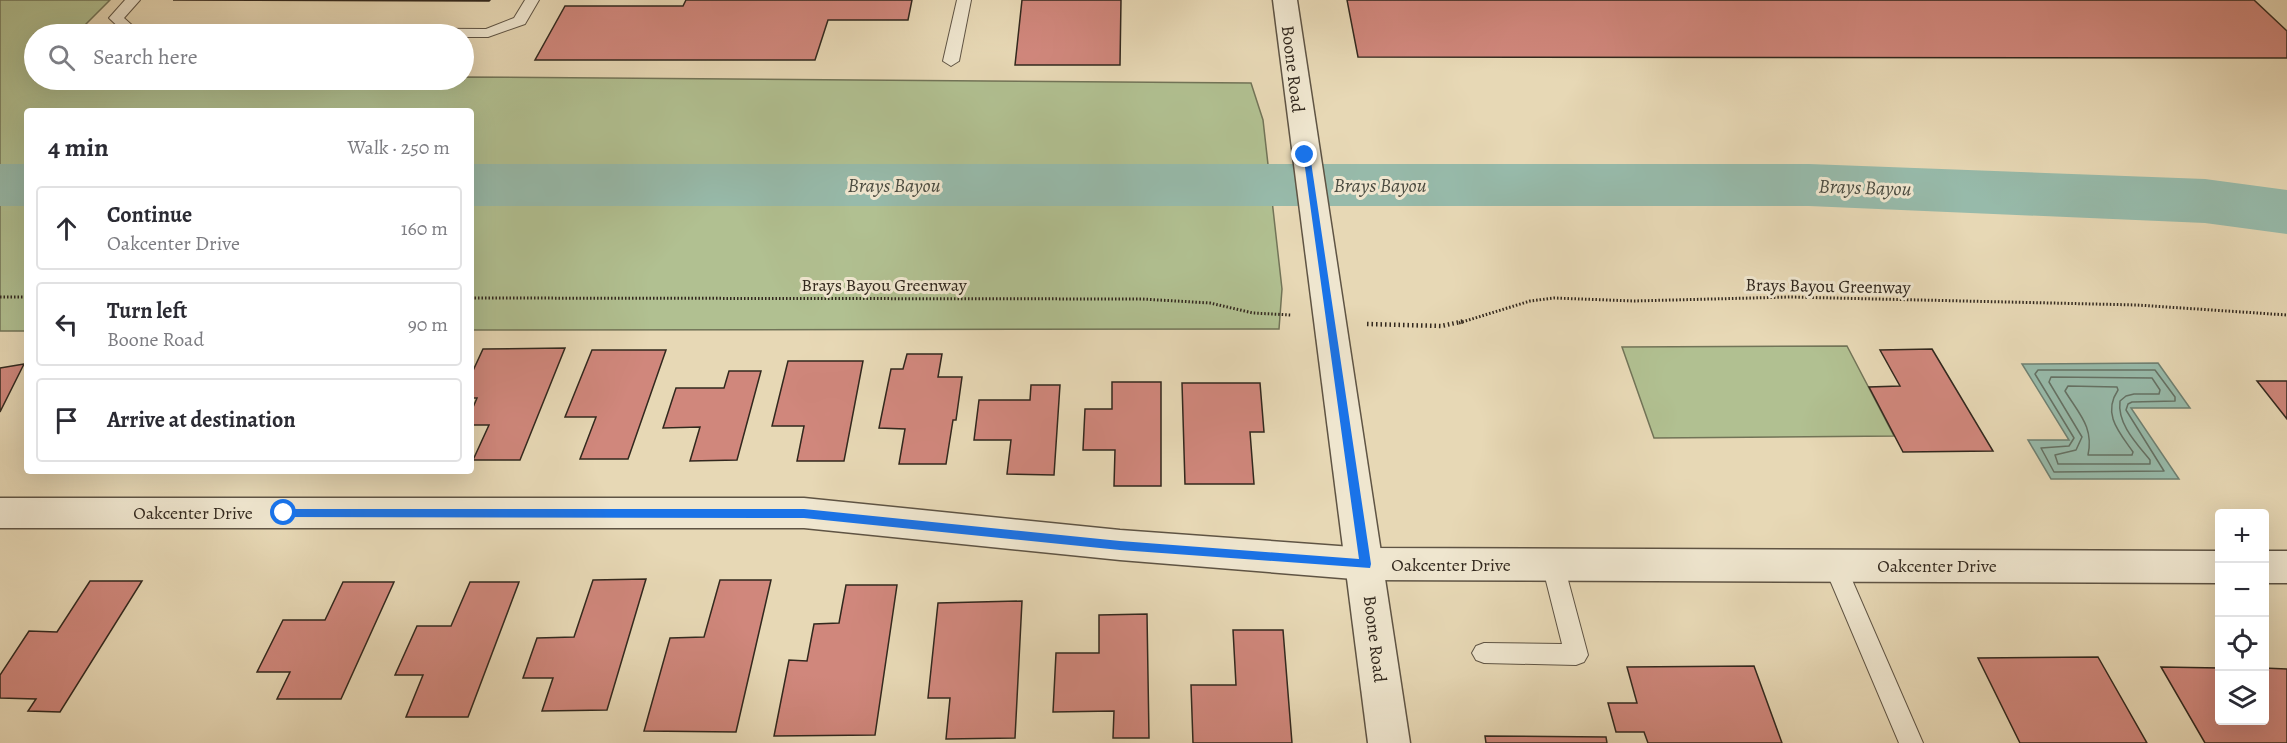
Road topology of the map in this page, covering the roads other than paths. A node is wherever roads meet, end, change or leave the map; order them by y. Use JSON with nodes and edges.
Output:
{"nodes":[{"id":1,"x":133,"y":0,"type":"edge"},
{"id":2,"x":532,"y":0,"type":"edge"},
{"id":3,"x":964,"y":0,"type":"edge"},
{"id":4,"x":1285,"y":0,"type":"edge"},
{"id":5,"x":122,"y":24,"type":"edge"},
{"id":6,"x":474,"y":33,"type":"edge"},
{"id":7,"x":951,"y":61,"type":"dead end"},
{"id":8,"x":0,"y":513,"type":"edge"},
{"id":9,"x":1366,"y":564,"type":"junction"},
{"id":10,"x":1553,"y":565,"type":"junction"},
{"id":11,"x":1835,"y":566,"type":"junction"},
{"id":12,"x":2215,"y":567,"type":"edge"},
{"id":13,"x":2269,"y":567,"type":"edge"},
{"id":14,"x":2287,"y":567,"type":"edge"},
{"id":15,"x":1484,"y":653,"type":"dead end"},
{"id":16,"x":1389,"y":743,"type":"edge"},
{"id":17,"x":1911,"y":743,"type":"edge"}],
"edges":[{"from":1,"to":5,"type":"lane"},
{"from":2,"to":6,"type":"lane"},
{"from":3,"to":7,"type":"lane"},
{"from":4,"to":9,"type":"street","name":"Boone Road"},
{"from":8,"to":9,"type":"street","name":"Oakcenter Drive"},
{"from":9,"to":10,"type":"street","name":"Oakcenter Drive"},
{"from":9,"to":16,"type":"street","name":"Boone Road"},
{"from":10,"to":11,"type":"street","name":"Oakcenter Drive"},
{"from":10,"to":15,"type":"lane"},
{"from":11,"to":12,"type":"street","name":"Oakcenter Drive"},
{"from":11,"to":17,"type":"lane"},
{"from":13,"to":14,"type":"street"}]}
